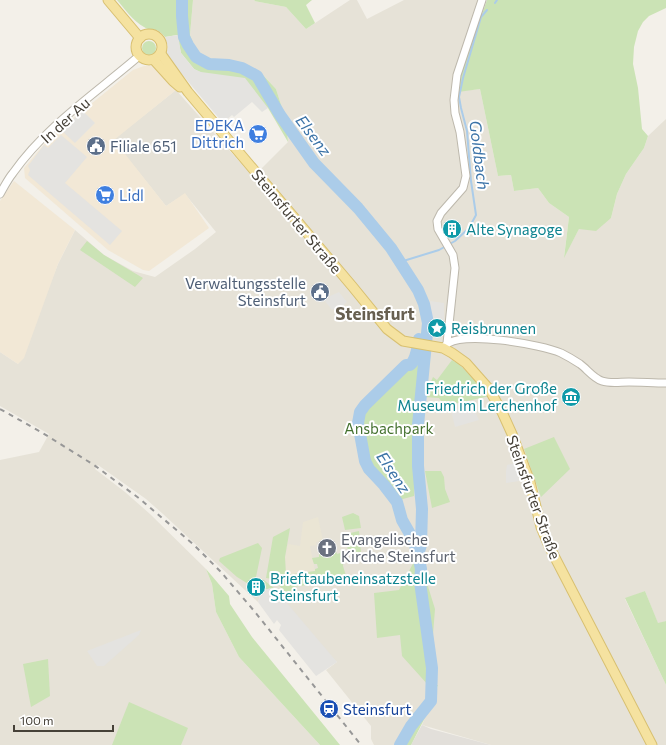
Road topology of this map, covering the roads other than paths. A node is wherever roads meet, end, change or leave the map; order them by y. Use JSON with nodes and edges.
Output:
{"nodes":[{"id":1,"x":108,"y":0,"type":"edge"},
{"id":2,"x":482,"y":0,"type":"edge"},
{"id":3,"x":140,"y":38,"type":"junction"},
{"id":4,"x":139,"y":56,"type":"junction"},
{"id":5,"x":158,"y":57,"type":"junction"},
{"id":6,"x":0,"y":194,"type":"edge"},
{"id":7,"x":445,"y":345,"type":"junction"},
{"id":8,"x":666,"y":383,"type":"edge"},
{"id":9,"x":652,"y":745,"type":"edge"}],
"edges":[{"from":1,"to":3,"type":"main road"},
{"from":2,"to":7,"type":"street"},
{"from":3,"to":4,"type":"main road"},
{"from":3,"to":5,"type":"main road"},
{"from":4,"to":5,"type":"main road"},
{"from":4,"to":6,"type":"street","name":"In der Au"},
{"from":5,"to":7,"type":"main road","name":"Steinsfurter Straße"},
{"from":7,"to":8,"type":"street"},
{"from":7,"to":9,"type":"main road","name":"Steinsfurter Straße"}]}
